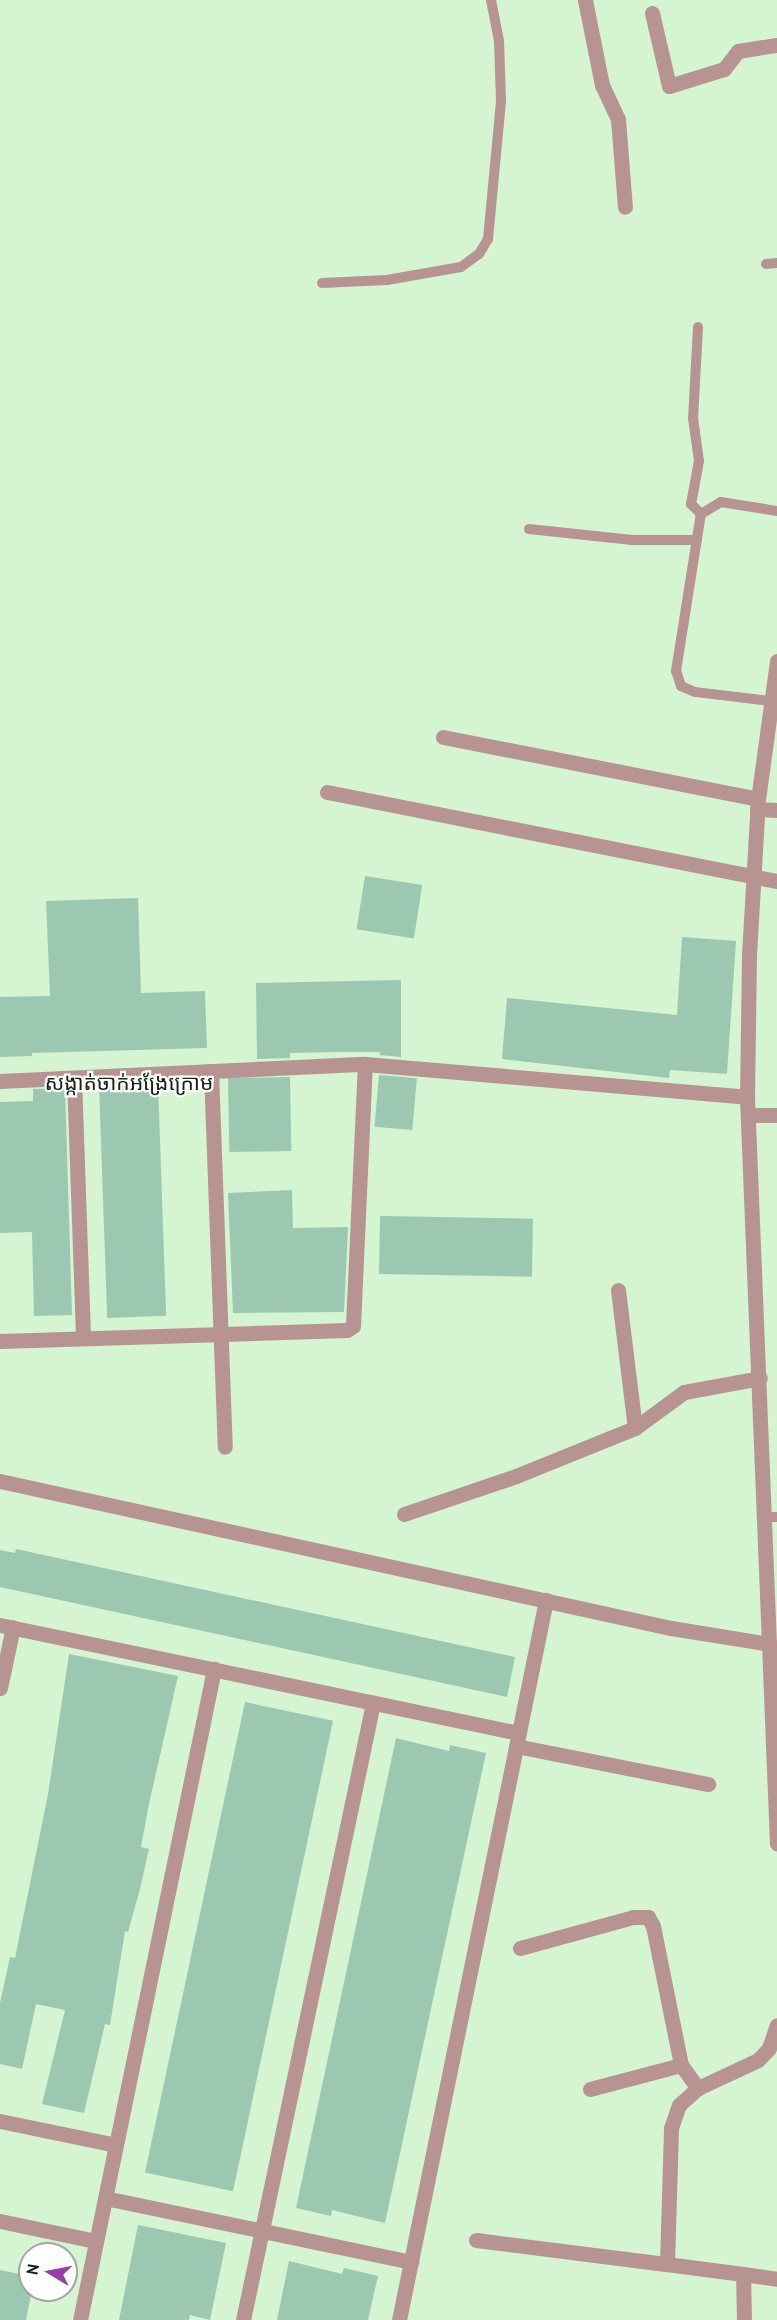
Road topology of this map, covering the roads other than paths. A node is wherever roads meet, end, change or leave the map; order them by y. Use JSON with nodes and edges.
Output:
{"nodes":[{"id":1,"x":491,"y":0,"type":"edge"},
{"id":2,"x":585,"y":0,"type":"edge"},
{"id":3,"x":652,"y":13,"type":"dead end"},
{"id":4,"x":777,"y":45,"type":"edge"},
{"id":5,"x":625,"y":207,"type":"dead end"},
{"id":6,"x":322,"y":283,"type":"dead end"},
{"id":7,"x":698,"y":327,"type":"dead end"},
{"id":8,"x":777,"y":511,"type":"edge"},
{"id":9,"x":701,"y":514,"type":"junction"},
{"id":10,"x":529,"y":529,"type":"dead end"},
{"id":11,"x":697,"y":540,"type":"junction"},
{"id":12,"x":777,"y":661,"type":"edge"},
{"id":13,"x":773,"y":696,"type":"edge"},
{"id":14,"x":443,"y":737,"type":"dead end"},
{"id":15,"x":327,"y":792,"type":"dead end"},
{"id":16,"x":757,"y":804,"type":"junction"},
{"id":17,"x":777,"y":810,"type":"edge"},
{"id":18,"x":753,"y":874,"type":"junction"},
{"id":19,"x":777,"y":881,"type":"edge"},
{"id":20,"x":365,"y":1064,"type":"junction"},
{"id":21,"x":211,"y":1071,"type":"junction"},
{"id":22,"x":74,"y":1078,"type":"junction"},
{"id":23,"x":0,"y":1081,"type":"edge"},
{"id":24,"x":747,"y":1097,"type":"junction"},
{"id":25,"x":748,"y":1115,"type":"junction"},
{"id":26,"x":777,"y":1115,"type":"edge"},
{"id":27,"x":618,"y":1290,"type":"dead end"},
{"id":28,"x":221,"y":1334,"type":"junction"},
{"id":29,"x":83,"y":1338,"type":"junction"},
{"id":30,"x":0,"y":1341,"type":"edge"},
{"id":31,"x":760,"y":1378,"type":"junction"},
{"id":32,"x":635,"y":1428,"type":"junction"},
{"id":33,"x":225,"y":1447,"type":"dead end"},
{"id":34,"x":0,"y":1480,"type":"edge"},
{"id":35,"x":404,"y":1514,"type":"dead end"},
{"id":36,"x":772,"y":1517,"type":"edge"},
{"id":37,"x":546,"y":1600,"type":"junction"},
{"id":38,"x":773,"y":1603,"type":"edge"},
{"id":39,"x":6,"y":1626,"type":"edge"},
{"id":40,"x":770,"y":1644,"type":"junction"},
{"id":41,"x":214,"y":1669,"type":"junction"},
{"id":42,"x":0,"y":1688,"type":"edge"},
{"id":43,"x":373,"y":1703,"type":"junction"},
{"id":44,"x":518,"y":1740,"type":"junction"},
{"id":45,"x":708,"y":1784,"type":"dead end"},
{"id":46,"x":777,"y":1843,"type":"edge"},
{"id":47,"x":520,"y":1948,"type":"dead end"},
{"id":48,"x":777,"y":2025,"type":"edge"},
{"id":49,"x":681,"y":2065,"type":"junction"},
{"id":50,"x":698,"y":2088,"type":"junction"},
{"id":51,"x":590,"y":2089,"type":"dead end"},
{"id":52,"x":0,"y":2121,"type":"edge"},
{"id":53,"x":116,"y":2145,"type":"junction"},
{"id":54,"x":105,"y":2198,"type":"junction"},
{"id":55,"x":0,"y":2221,"type":"edge"},
{"id":56,"x":262,"y":2231,"type":"junction"},
{"id":57,"x":476,"y":2240,"type":"dead end"},
{"id":58,"x":96,"y":2241,"type":"junction"},
{"id":59,"x":411,"y":2262,"type":"junction"},
{"id":60,"x":667,"y":2264,"type":"junction"},
{"id":61,"x":743,"y":2274,"type":"junction"},
{"id":62,"x":777,"y":2279,"type":"edge"},
{"id":63,"x":80,"y":2320,"type":"edge"},
{"id":64,"x":243,"y":2320,"type":"edge"},
{"id":65,"x":399,"y":2320,"type":"edge"},
{"id":66,"x":744,"y":2320,"type":"edge"}],
"edges":[{"from":1,"to":6,"type":"lane"},
{"from":2,"to":5,"type":"street"},
{"from":3,"to":4,"type":"street"},
{"from":7,"to":9,"type":"lane"},
{"from":8,"to":9,"type":"lane"},
{"from":9,"to":11,"type":"lane"},
{"from":10,"to":11,"type":"lane"},
{"from":11,"to":13,"type":"lane"},
{"from":12,"to":13,"type":"street"},
{"from":13,"to":16,"type":"street"},
{"from":14,"to":16,"type":"street"},
{"from":15,"to":18,"type":"street"},
{"from":16,"to":17,"type":"street"},
{"from":16,"to":18,"type":"street"},
{"from":18,"to":19,"type":"street"},
{"from":18,"to":24,"type":"street"},
{"from":20,"to":21,"type":"street"},
{"from":20,"to":24,"type":"street"},
{"from":20,"to":28,"type":"street"},
{"from":21,"to":22,"type":"street"},
{"from":21,"to":28,"type":"street"},
{"from":22,"to":23,"type":"street"},
{"from":22,"to":29,"type":"street"},
{"from":24,"to":25,"type":"street"},
{"from":25,"to":26,"type":"street"},
{"from":25,"to":31,"type":"street"},
{"from":27,"to":32,"type":"street"},
{"from":28,"to":29,"type":"street"},
{"from":28,"to":33,"type":"street"},
{"from":29,"to":30,"type":"street"},
{"from":31,"to":32,"type":"street"},
{"from":31,"to":36,"type":"street"},
{"from":32,"to":35,"type":"street"},
{"from":34,"to":37,"type":"street"},
{"from":36,"to":38,"type":"street"},
{"from":37,"to":40,"type":"street"},
{"from":37,"to":44,"type":"street"},
{"from":38,"to":40,"type":"street"},
{"from":39,"to":41,"type":"street"},
{"from":39,"to":42,"type":"street"},
{"from":40,"to":46,"type":"street"},
{"from":41,"to":43,"type":"street"},
{"from":41,"to":53,"type":"street"},
{"from":43,"to":44,"type":"street"},
{"from":43,"to":56,"type":"street"},
{"from":44,"to":45,"type":"street"},
{"from":44,"to":59,"type":"street"},
{"from":47,"to":49,"type":"street"},
{"from":48,"to":50,"type":"street"},
{"from":49,"to":50,"type":"street"},
{"from":49,"to":51,"type":"street"},
{"from":50,"to":60,"type":"street"},
{"from":52,"to":53,"type":"street"},
{"from":53,"to":54,"type":"street"},
{"from":54,"to":56,"type":"street"},
{"from":54,"to":58,"type":"street"},
{"from":55,"to":58,"type":"street"},
{"from":56,"to":59,"type":"street"},
{"from":56,"to":64,"type":"street"},
{"from":57,"to":60,"type":"street"},
{"from":58,"to":63,"type":"street"},
{"from":59,"to":65,"type":"street"},
{"from":60,"to":61,"type":"street"},
{"from":61,"to":62,"type":"street"},
{"from":61,"to":66,"type":"street"}]}
